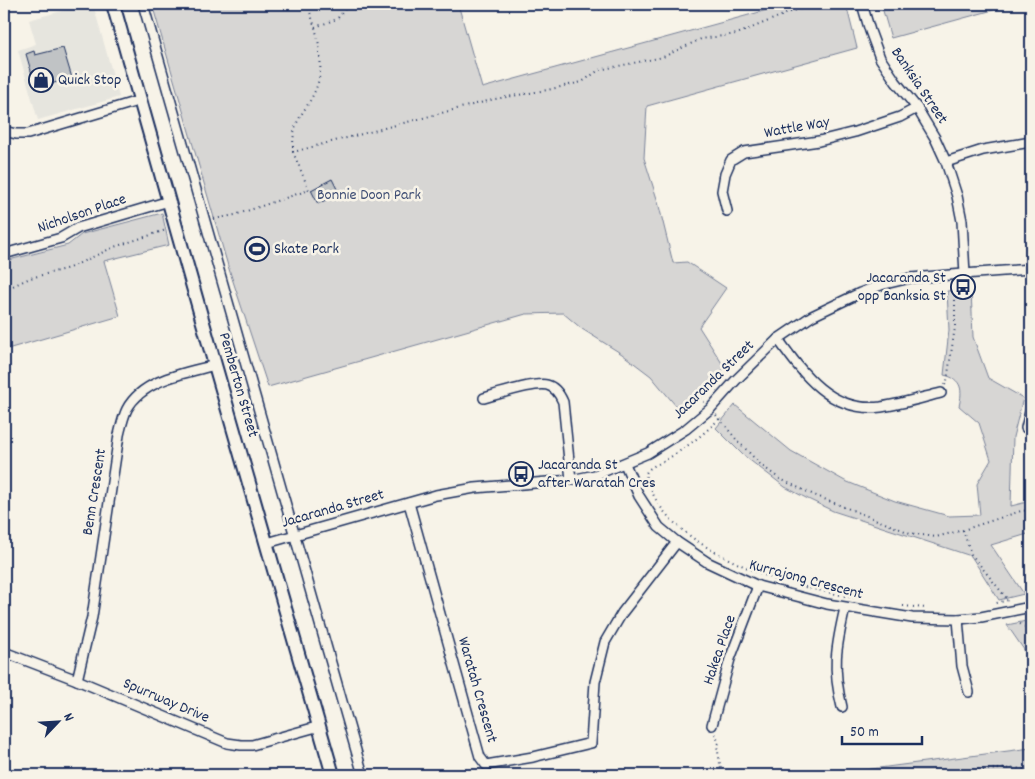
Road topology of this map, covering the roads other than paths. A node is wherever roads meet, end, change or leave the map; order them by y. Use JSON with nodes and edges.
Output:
{"nodes":[{"id":1,"x":114,"y":4,"type":"edge"},
{"id":2,"x":144,"y":4,"type":"edge"},
{"id":3,"x":862,"y":4,"type":"edge"},
{"id":4,"x":141,"y":100,"type":"junction"},
{"id":5,"x":917,"y":108,"type":"junction"},
{"id":6,"x":4,"y":131,"type":"edge"},
{"id":7,"x":1031,"y":142,"type":"edge"},
{"id":8,"x":946,"y":162,"type":"junction"},
{"id":9,"x":169,"y":201,"type":"junction"},
{"id":10,"x":727,"y":211,"type":"dead end"},
{"id":11,"x":4,"y":254,"type":"edge"},
{"id":12,"x":1031,"y":270,"type":"edge"},
{"id":13,"x":965,"y":274,"type":"junction"},
{"id":14,"x":778,"y":339,"type":"junction"},
{"id":15,"x":215,"y":366,"type":"junction"},
{"id":16,"x":941,"y":393,"type":"road end"},
{"id":17,"x":484,"y":398,"type":"dead end"},
{"id":18,"x":1031,"y":408,"type":"edge"},
{"id":19,"x":1026,"y":428,"type":"dead end"},
{"id":20,"x":625,"y":464,"type":"junction"},
{"id":21,"x":571,"y":480,"type":"junction"},
{"id":22,"x":409,"y":503,"type":"junction"},
{"id":23,"x":295,"y":535,"type":"junction"},
{"id":24,"x":677,"y":542,"type":"junction"},
{"id":25,"x":267,"y":543,"type":"junction"},
{"id":26,"x":758,"y":586,"type":"junction"},
{"id":27,"x":1031,"y":607,"type":"edge"},
{"id":28,"x":845,"y":608,"type":"junction"},
{"id":29,"x":958,"y":619,"type":"junction"},
{"id":30,"x":4,"y":652,"type":"edge"},
{"id":31,"x":77,"y":680,"type":"junction"},
{"id":32,"x":969,"y":692,"type":"dead end"},
{"id":33,"x":842,"y":707,"type":"dead end"},
{"id":34,"x":712,"y":725,"type":"road end"},
{"id":35,"x":320,"y":726,"type":"junction"},
{"id":36,"x":333,"y":775,"type":"edge"},
{"id":37,"x":363,"y":775,"type":"edge"}],
"edges":[{"from":1,"to":4,"type":"main road","name":"Pemberton Street"},
{"from":2,"to":23,"type":"street","name":"Pemberton Street"},
{"from":3,"to":5,"type":"street","name":"Banksia Street"},
{"from":4,"to":6,"type":"street"},
{"from":4,"to":9,"type":"main road","name":"Pemberton Street"},
{"from":5,"to":8,"type":"street","name":"Banksia Street"},
{"from":5,"to":10,"type":"street","name":"Wattle Way"},
{"from":7,"to":8,"type":"street"},
{"from":8,"to":13,"type":"street","name":"Banksia Street"},
{"from":9,"to":11,"type":"street","name":"Nicholson Place"},
{"from":9,"to":15,"type":"main road","name":"Pemberton Street"},
{"from":12,"to":13,"type":"street","name":"Jacaranda Street"},
{"from":13,"to":14,"type":"street","name":"Jacaranda Street"},
{"from":14,"to":16,"type":"street"},
{"from":14,"to":20,"type":"street","name":"Jacaranda Street"},
{"from":15,"to":25,"type":"main road","name":"Pemberton Street"},
{"from":15,"to":31,"type":"street","name":"Benn Crescent"},
{"from":17,"to":21,"type":"street"},
{"from":18,"to":19,"type":"street"},
{"from":20,"to":21,"type":"street","name":"Jacaranda Street"},
{"from":20,"to":24,"type":"street","name":"Kurrajong Crescent"},
{"from":21,"to":22,"type":"street","name":"Jacaranda Street"},
{"from":22,"to":23,"type":"street","name":"Jacaranda Street"},
{"from":22,"to":24,"type":"street","name":"Waratah Crescent"},
{"from":23,"to":25,"type":"street","name":"Jacaranda Street"},
{"from":23,"to":37,"type":"street","name":"Pemberton Street"},
{"from":24,"to":26,"type":"street","name":"Kurrajong Crescent"},
{"from":25,"to":35,"type":"main road","name":"Pemberton Street"},
{"from":26,"to":28,"type":"street","name":"Kurrajong Crescent"},
{"from":26,"to":34,"type":"street","name":"Hakea Place"},
{"from":27,"to":29,"type":"street","name":"Kurrajong Crescent"},
{"from":28,"to":29,"type":"street","name":"Kurrajong Crescent"},
{"from":28,"to":33,"type":"street"},
{"from":29,"to":32,"type":"street"},
{"from":30,"to":31,"type":"street","name":"Spurrway Drive"},
{"from":31,"to":35,"type":"street","name":"Spurrway Drive"},
{"from":35,"to":36,"type":"main road","name":"Pemberton Street"}]}
